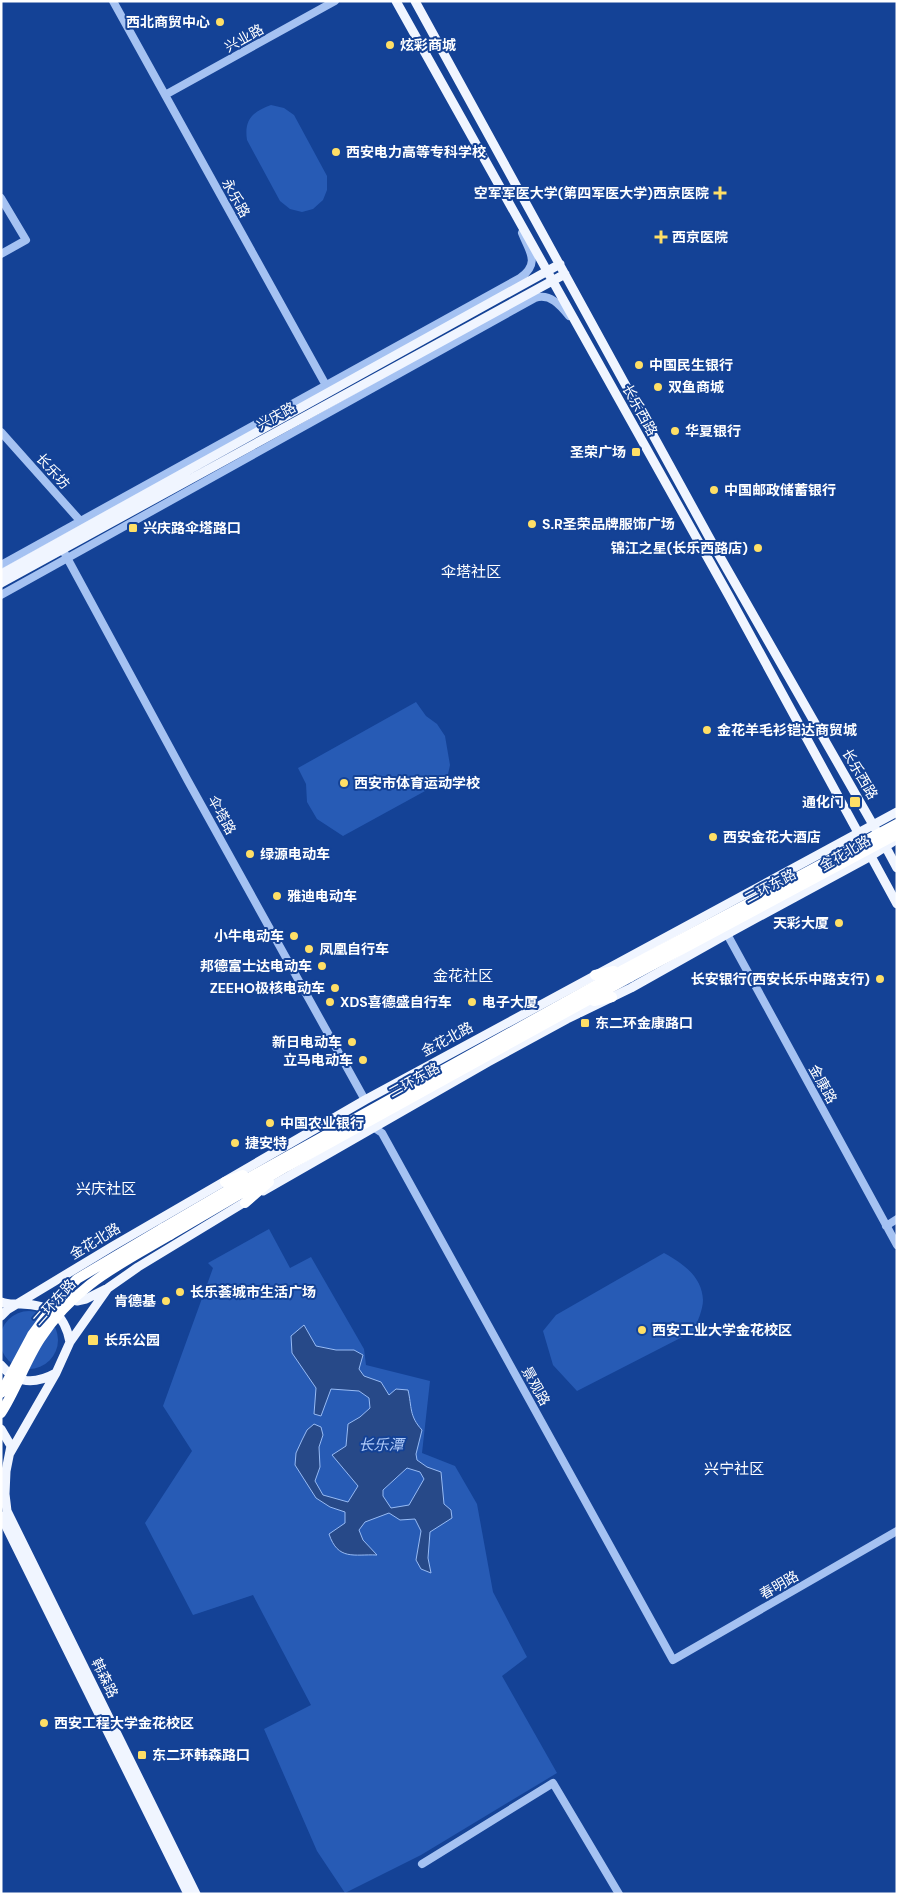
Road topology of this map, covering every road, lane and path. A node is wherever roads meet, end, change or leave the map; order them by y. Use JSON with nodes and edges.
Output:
{"nodes":[{"id":1,"x":113,"y":1,"type":"edge"},
{"id":2,"x":336,"y":1,"type":"edge"},
{"id":3,"x":396,"y":1,"type":"edge"},
{"id":4,"x":415,"y":1,"type":"edge"},
{"id":5,"x":165,"y":95,"type":"junction"},
{"id":6,"x":1,"y":198,"type":"edge"},
{"id":7,"x":517,"y":219,"type":"junction"},
{"id":8,"x":1,"y":254,"type":"edge"},
{"id":9,"x":560,"y":264,"type":"junction"},
{"id":10,"x":546,"y":271,"type":"junction"},
{"id":11,"x":565,"y":274,"type":"junction"},
{"id":12,"x":551,"y":281,"type":"junction"},
{"id":13,"x":515,"y":289,"type":"junction"},
{"id":14,"x":497,"y":291,"type":"junction"},
{"id":15,"x":574,"y":322,"type":"junction"},
{"id":16,"x":332,"y":396,"type":"junction"},
{"id":17,"x":1,"y":432,"type":"edge"},
{"id":18,"x":83,"y":524,"type":"junction"},
{"id":19,"x":61,"y":546,"type":"junction"},
{"id":20,"x":67,"y":558,"type":"junction"},
{"id":21,"x":1,"y":565,"type":"edge"},
{"id":22,"x":1,"y":574,"type":"edge"},
{"id":23,"x":1,"y":583,"type":"edge"},
{"id":24,"x":1,"y":595,"type":"edge"},
{"id":25,"x":897,"y":812,"type":"edge"},
{"id":26,"x":897,"y":824,"type":"edge"},
{"id":27,"x":873,"y":825,"type":"junction"},
{"id":28,"x":858,"y":833,"type":"junction"},
{"id":29,"x":897,"y":834,"type":"edge"},
{"id":30,"x":897,"y":840,"type":"edge"},
{"id":31,"x":885,"y":846,"type":"junction"},
{"id":32,"x":870,"y":856,"type":"junction"},
{"id":33,"x":897,"y":868,"type":"edge"},
{"id":34,"x":897,"y":904,"type":"edge"},
{"id":35,"x":727,"y":934,"type":"junction"},
{"id":36,"x":627,"y":973,"type":"junction"},
{"id":37,"x":595,"y":975,"type":"junction"},
{"id":38,"x":612,"y":998,"type":"junction"},
{"id":39,"x":583,"y":1004,"type":"junction"},
{"id":40,"x":365,"y":1100,"type":"junction"},
{"id":41,"x":373,"y":1127,"type":"junction"},
{"id":42,"x":284,"y":1164,"type":"junction"},
{"id":43,"x":225,"y":1182,"type":"junction"},
{"id":44,"x":245,"y":1203,"type":"junction"},
{"id":45,"x":897,"y":1219,"type":"edge"},
{"id":46,"x":886,"y":1226,"type":"junction"},
{"id":47,"x":166,"y":1232,"type":"junction"},
{"id":48,"x":897,"y":1245,"type":"edge"},
{"id":49,"x":84,"y":1264,"type":"junction"},
{"id":50,"x":108,"y":1288,"type":"junction"},
{"id":51,"x":3,"y":1302,"type":"edge"},
{"id":52,"x":18,"y":1304,"type":"junction"},
{"id":53,"x":1,"y":1316,"type":"edge"},
{"id":54,"x":70,"y":1342,"type":"junction"},
{"id":55,"x":1,"y":1365,"type":"edge"},
{"id":56,"x":56,"y":1373,"type":"junction"},
{"id":57,"x":1,"y":1393,"type":"edge"},
{"id":58,"x":1,"y":1413,"type":"edge"},
{"id":59,"x":1,"y":1429,"type":"edge"},
{"id":60,"x":10,"y":1453,"type":"junction"},
{"id":61,"x":4,"y":1475,"type":"edge"},
{"id":62,"x":1,"y":1516,"type":"edge"},
{"id":63,"x":897,"y":1531,"type":"edge"},
{"id":64,"x":673,"y":1660,"type":"joint"},
{"id":65,"x":422,"y":1864,"type":"dead end"},
{"id":66,"x":188,"y":1894,"type":"edge"},
{"id":67,"x":196,"y":1894,"type":"edge"},
{"id":68,"x":619,"y":1894,"type":"edge"}],
"edges":[{"from":1,"to":5,"type":"street","name":"永乐路"},
{"from":2,"to":5,"type":"street","name":"兴业路"},
{"from":3,"to":7,"type":"main road","name":"长乐西路"},
{"from":4,"to":9,"type":"main road","name":"长乐西路"},
{"from":5,"to":16,"type":"street","name":"永乐路"},
{"from":6,"to":8,"type":"street"},
{"from":7,"to":10,"type":"main road","name":"长乐西路"},
{"from":7,"to":14,"type":"street"},
{"from":9,"to":10,"type":"main road","name":"兴庆路"},
{"from":9,"to":11,"type":"main road","name":"长乐西路"},
{"from":10,"to":12,"type":"main road","name":"长乐西路"},
{"from":10,"to":13,"type":"main road","name":"兴庆路"},
{"from":11,"to":12,"type":"main road","name":"兴庆路"},
{"from":11,"to":27,"type":"main road","name":"长乐西路"},
{"from":12,"to":15,"type":"main road","name":"长乐西路"},
{"from":12,"to":16,"type":"main road","name":"兴庆路"},
{"from":13,"to":14,"type":"main road"},
{"from":13,"to":16,"type":"main road","name":"兴庆路"},
{"from":14,"to":16,"type":"street"},
{"from":15,"to":16,"type":"street"},
{"from":15,"to":28,"type":"main road","name":"长乐西路"},
{"from":16,"to":18,"type":"main road","name":"兴庆路"},
{"from":16,"to":19,"type":"main road","name":"兴庆路"},
{"from":16,"to":20,"type":"street"},
{"from":17,"to":18,"type":"street","name":"长乐坊"},
{"from":18,"to":19,"type":"main road","name":"兴庆路"},
{"from":18,"to":21,"type":"street"},
{"from":19,"to":20,"type":"street","name":"伞塔路"},
{"from":19,"to":22,"type":"main road","name":"兴庆路"},
{"from":19,"to":23,"type":"main road","name":"兴庆路"},
{"from":20,"to":24,"type":"street"},
{"from":20,"to":40,"type":"street","name":"伞塔路"},
{"from":25,"to":27,"type":"main road","name":"金花北路"},
{"from":26,"to":36,"type":"highway","name":"二环东路","bridge":true},
{"from":27,"to":28,"type":"main road","name":"金花北路"},
{"from":27,"to":31,"type":"main road","name":"长乐西路"},
{"from":28,"to":32,"type":"main road","name":"长乐西路"},
{"from":28,"to":37,"type":"main road","name":"金花北路"},
{"from":29,"to":36,"type":"highway","name":"二环东路","bridge":true},
{"from":30,"to":31,"type":"main road","name":"金花北路"},
{"from":31,"to":32,"type":"main road","name":"金花北路"},
{"from":31,"to":33,"type":"main road","name":"长乐西路"},
{"from":32,"to":34,"type":"main road","name":"长乐西路"},
{"from":32,"to":35,"type":"main road","name":"金花北路"},
{"from":35,"to":38,"type":"main road","name":"金花北路"},
{"from":35,"to":46,"type":"street","name":"金康路"},
{"from":36,"to":37,"type":"highway"},
{"from":36,"to":39,"type":"highway","name":"二环东路"},
{"from":36,"to":42,"type":"highway","name":"二环东路"},
{"from":37,"to":40,"type":"main road","name":"金花北路"},
{"from":38,"to":39,"type":"highway"},
{"from":38,"to":41,"type":"main road","name":"金花北路"},
{"from":39,"to":42,"type":"highway","name":"二环东路"},
{"from":40,"to":43,"type":"main road","name":"金花北路"},
{"from":41,"to":44,"type":"main road","name":"金花北路"},
{"from":41,"to":64,"type":"street","name":"景观路"},
{"from":42,"to":43,"type":"highway"},
{"from":42,"to":44,"type":"highway"},
{"from":42,"to":47,"type":"highway","name":"二环东路"},
{"from":43,"to":49,"type":"main road","name":"金花北路"},
{"from":44,"to":50,"type":"main road","name":"金花北路"},
{"from":45,"to":46,"type":"street"},
{"from":46,"to":48,"type":"street","name":"金康路"},
{"from":47,"to":57,"type":"highway","name":"二环东路","bridge":true},
{"from":47,"to":58,"type":"highway","name":"二环东路","bridge":true},
{"from":49,"to":50,"type":"main road"},
{"from":49,"to":52,"type":"main road","name":"金花北路"},
{"from":50,"to":54,"type":"main road","name":"金花北路"},
{"from":51,"to":52,"type":"main road"},
{"from":52,"to":53,"type":"main road","name":"金花北路"},
{"from":52,"to":54,"type":"main road"},
{"from":54,"to":56,"type":"main road","name":"金花北路"},
{"from":55,"to":56,"type":"main road"},
{"from":56,"to":60,"type":"main road","name":"金花北路"},
{"from":59,"to":60,"type":"main road"},
{"from":60,"to":61,"type":"main road","name":"韩森路"},
{"from":61,"to":67,"type":"main road","name":"韩森路"},
{"from":62,"to":66,"type":"main road","name":"韩森路"},
{"from":63,"to":64,"type":"street","name":"春明路"},
{"from":65,"to":68,"type":"street"}]}
